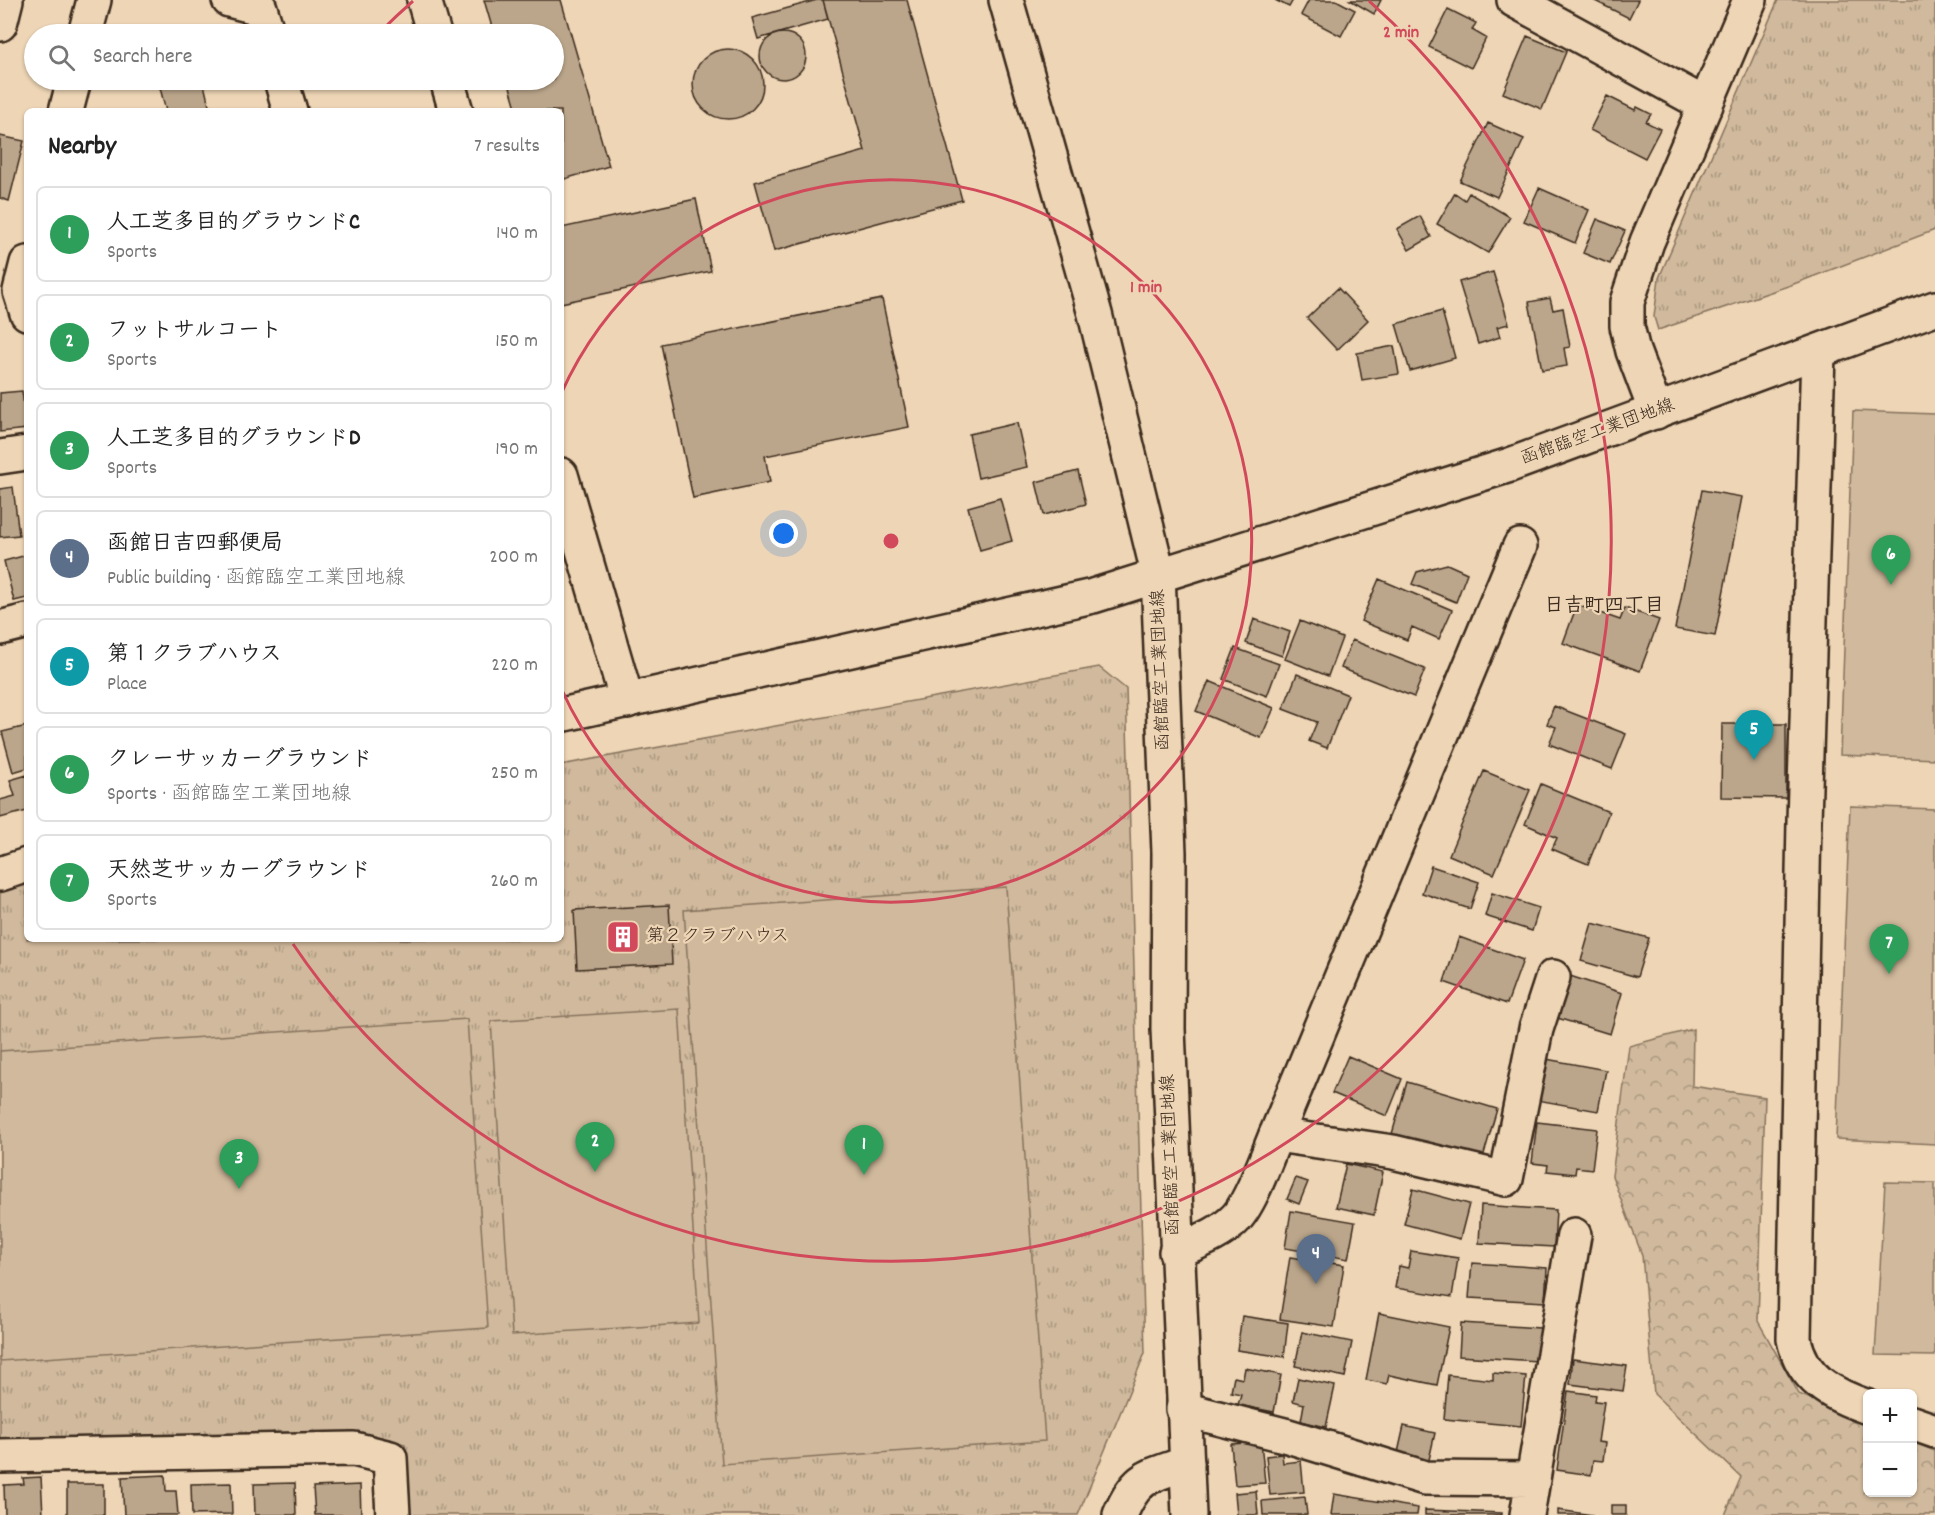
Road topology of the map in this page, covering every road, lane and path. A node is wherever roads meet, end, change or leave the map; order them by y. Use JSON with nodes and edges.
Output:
{"nodes":[{"id":1,"x":6,"y":0,"type":"edge"},
{"id":2,"x":94,"y":0,"type":"edge"},
{"id":3,"x":229,"y":0,"type":"edge"},
{"id":4,"x":424,"y":0,"type":"edge"},
{"id":5,"x":1005,"y":0,"type":"edge"},
{"id":6,"x":1514,"y":0,"type":"edge"},
{"id":7,"x":1750,"y":0,"type":"edge"},
{"id":8,"x":0,"y":24,"type":"edge"},
{"id":9,"x":88,"y":24,"type":"edge"},
{"id":10,"x":265,"y":24,"type":"edge"},
{"id":11,"x":431,"y":24,"type":"edge"},
{"id":12,"x":71,"y":90,"type":"edge"},
{"id":13,"x":284,"y":90,"type":"edge"},
{"id":14,"x":450,"y":90,"type":"edge"},
{"id":15,"x":1706,"y":105,"type":"junction"},
{"id":16,"x":67,"y":108,"type":"edge"},
{"id":17,"x":289,"y":108,"type":"edge"},
{"id":18,"x":455,"y":108,"type":"edge"},
{"id":19,"x":1935,"y":308,"type":"edge"},
{"id":20,"x":1818,"y":353,"type":"junction"},
{"id":21,"x":1656,"y":412,"type":"junction"},
{"id":22,"x":24,"y":453,"type":"edge"},
{"id":23,"x":0,"y":457,"type":"edge"},
{"id":24,"x":564,"y":485,"type":"edge"},
{"id":25,"x":1520,"y":546,"type":"dead end"},
{"id":26,"x":1158,"y":573,"type":"junction"},
{"id":27,"x":24,"y":622,"type":"edge"},
{"id":28,"x":0,"y":628,"type":"edge"},
{"id":29,"x":627,"y":701,"type":"junction"},
{"id":30,"x":564,"y":714,"type":"edge"},
{"id":31,"x":24,"y":866,"type":"edge"},
{"id":32,"x":0,"y":874,"type":"edge"},
{"id":33,"x":1553,"y":977,"type":"dead end"},
{"id":34,"x":1276,"y":1135,"type":"junction"},
{"id":35,"x":1574,"y":1234,"type":"dead end"},
{"id":36,"x":1176,"y":1252,"type":"junction"},
{"id":37,"x":1863,"y":1405,"type":"edge"},
{"id":38,"x":1183,"y":1409,"type":"junction"},
{"id":39,"x":1917,"y":1425,"type":"edge"},
{"id":40,"x":1935,"y":1431,"type":"edge"},
{"id":41,"x":0,"y":1456,"type":"edge"},
{"id":42,"x":1187,"y":1463,"type":"junction"},
{"id":43,"x":1532,"y":1479,"type":"junction"},
{"id":44,"x":393,"y":1515,"type":"edge"},
{"id":45,"x":1120,"y":1515,"type":"edge"},
{"id":46,"x":1189,"y":1515,"type":"edge"},
{"id":47,"x":1527,"y":1515,"type":"edge"}],
"edges":[{"from":1,"to":8,"type":"street"},
{"from":2,"to":9,"type":"street"},
{"from":3,"to":10,"type":"street"},
{"from":4,"to":11,"type":"street"},
{"from":5,"to":26,"type":"street"},
{"from":6,"to":15,"type":"street"},
{"from":7,"to":15,"type":"street"},
{"from":12,"to":16,"type":"street"},
{"from":13,"to":17,"type":"street"},
{"from":14,"to":18,"type":"street"},
{"from":15,"to":21,"type":"street"},
{"from":19,"to":20,"type":"street","name":"函館臨空工業団地線"},
{"from":20,"to":21,"type":"street","name":"函館臨空工業団地線"},
{"from":20,"to":37,"type":"street"},
{"from":21,"to":26,"type":"street","name":"函館臨空工業団地線"},
{"from":22,"to":23,"type":"street"},
{"from":24,"to":29,"type":"street"},
{"from":25,"to":34,"type":"street"},
{"from":26,"to":29,"type":"street"},
{"from":26,"to":36,"type":"street","name":"函館臨空工業団地線"},
{"from":27,"to":28,"type":"street"},
{"from":29,"to":30,"type":"street"},
{"from":31,"to":32,"type":"street"},
{"from":33,"to":34,"type":"street"},
{"from":34,"to":36,"type":"street"},
{"from":35,"to":43,"type":"street"},
{"from":36,"to":38,"type":"street","name":"函館臨空工業団地線"},
{"from":38,"to":42,"type":"street","name":"函館臨空工業団地線"},
{"from":38,"to":43,"type":"street"},
{"from":39,"to":40,"type":"street"},
{"from":41,"to":44,"type":"street"},
{"from":42,"to":45,"type":"street"},
{"from":42,"to":46,"type":"street","name":"函館臨空工業団地線"},
{"from":43,"to":47,"type":"street"}]}
